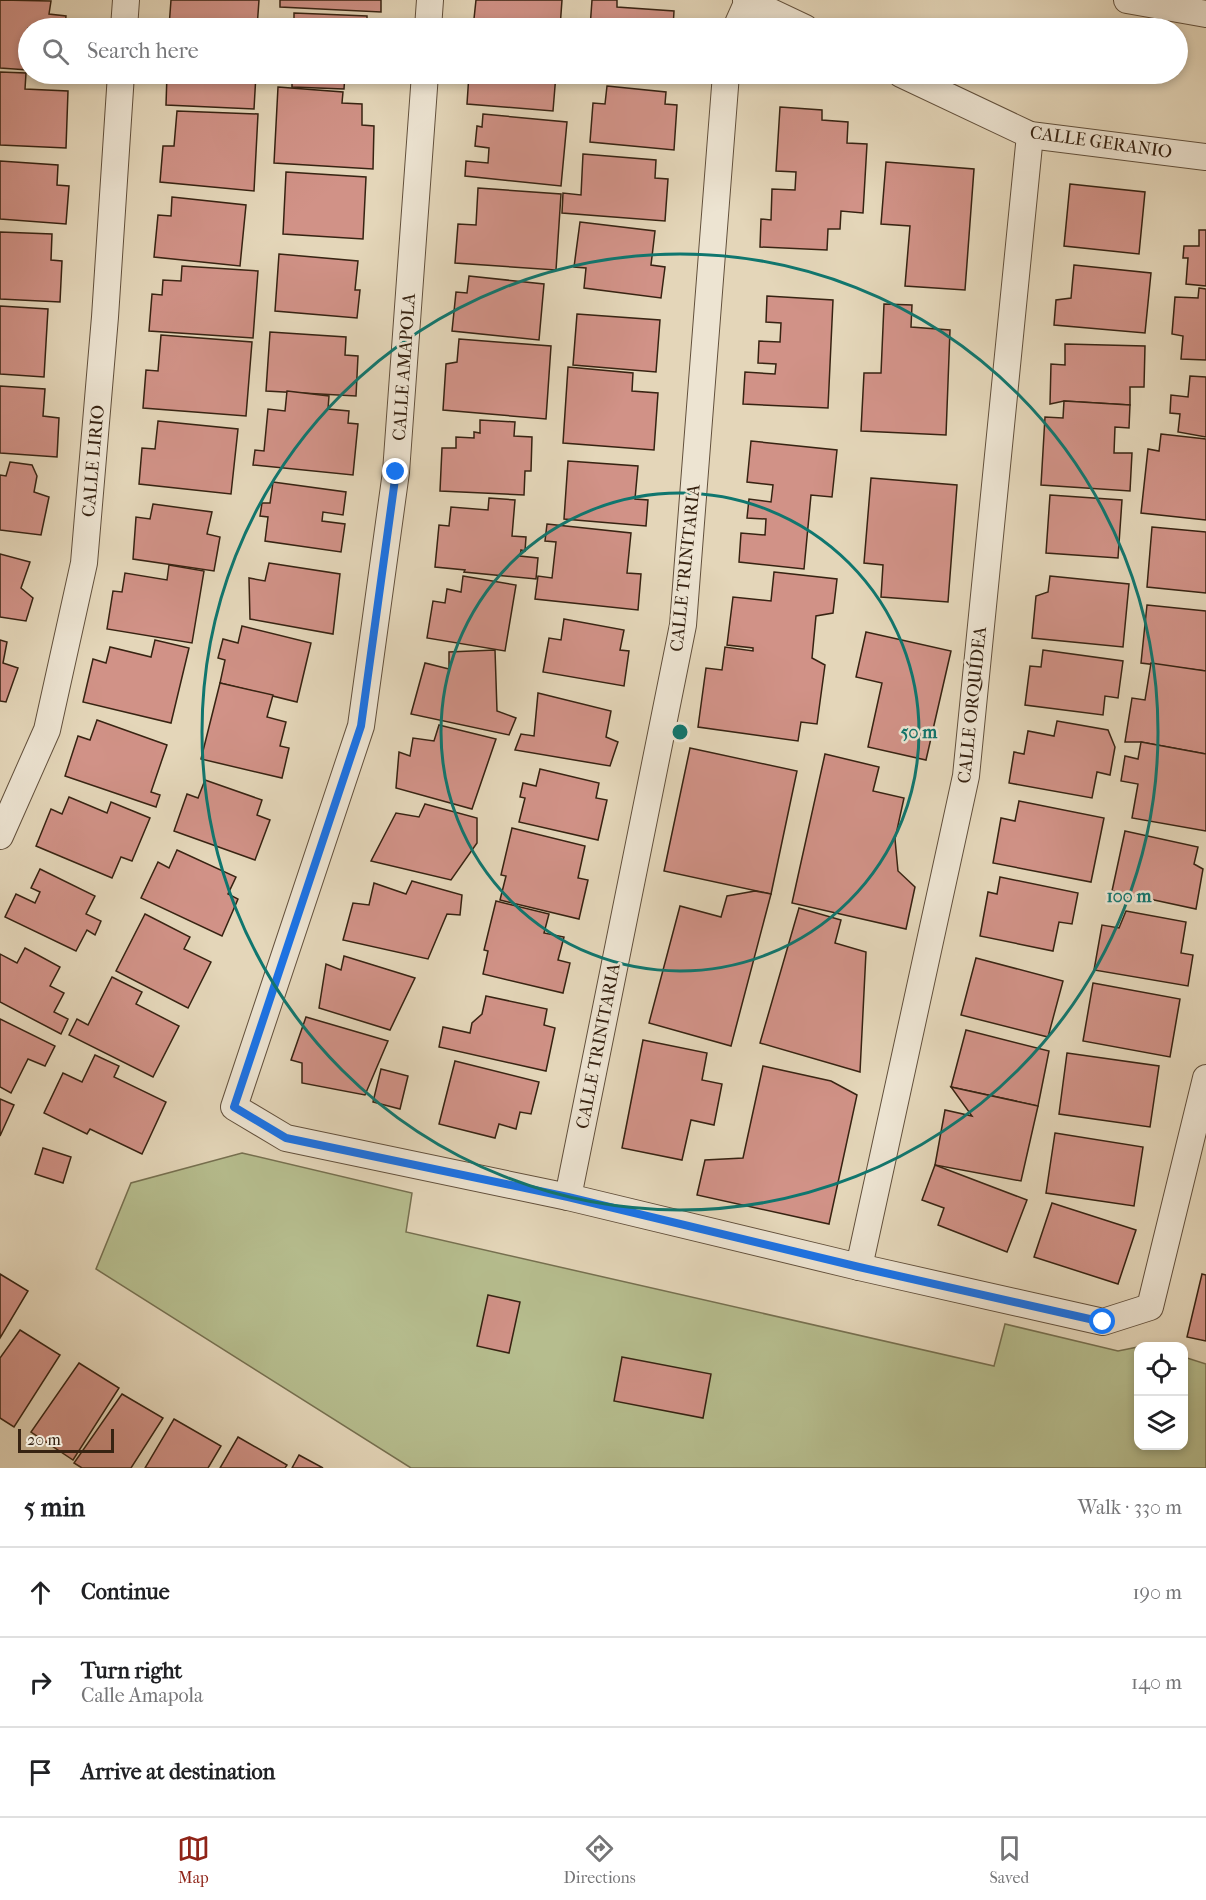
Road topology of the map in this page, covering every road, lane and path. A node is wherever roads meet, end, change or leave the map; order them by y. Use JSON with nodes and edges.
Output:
{"nodes":[{"id":1,"x":126,"y":0,"type":"edge"},
{"id":2,"x":430,"y":0,"type":"edge"},
{"id":3,"x":1127,"y":0,"type":"edge"},
{"id":4,"x":747,"y":1,"type":"edge"},
{"id":5,"x":1206,"y":14,"type":"edge"},
{"id":6,"x":125,"y":18,"type":"edge"},
{"id":7,"x":429,"y":18,"type":"edge"},
{"id":8,"x":740,"y":18,"type":"edge"},
{"id":9,"x":784,"y":18,"type":"edge"},
{"id":10,"x":120,"y":84,"type":"edge"},
{"id":11,"x":424,"y":84,"type":"edge"},
{"id":12,"x":725,"y":84,"type":"edge"},
{"id":13,"x":922,"y":84,"type":"edge"},
{"id":14,"x":1030,"y":135,"type":"junction"},
{"id":15,"x":1206,"y":157,"type":"edge"},
{"id":16,"x":0,"y":836,"type":"edge"},
{"id":17,"x":1206,"y":1078,"type":"edge"},
{"id":18,"x":568,"y":1197,"type":"junction"},
{"id":19,"x":859,"y":1267,"type":"junction"}],
"edges":[{"from":1,"to":6,"type":"street"},
{"from":2,"to":7,"type":"street"},
{"from":3,"to":5,"type":"street"},
{"from":4,"to":8,"type":"street"},
{"from":4,"to":9,"type":"street"},
{"from":10,"to":16,"type":"street","name":"CALLE LIRIO"},
{"from":11,"to":18,"type":"street","name":"CALLE AMAPOLA"},
{"from":12,"to":18,"type":"street","name":"CALLE TRINITARIA"},
{"from":13,"to":14,"type":"street","name":"CALLE GERANIO"},
{"from":14,"to":15,"type":"street","name":"CALLE GERANIO"},
{"from":14,"to":19,"type":"street","name":"CALLE ORQUÍDEA"},
{"from":17,"to":19,"type":"street"},
{"from":18,"to":19,"type":"street"}]}
